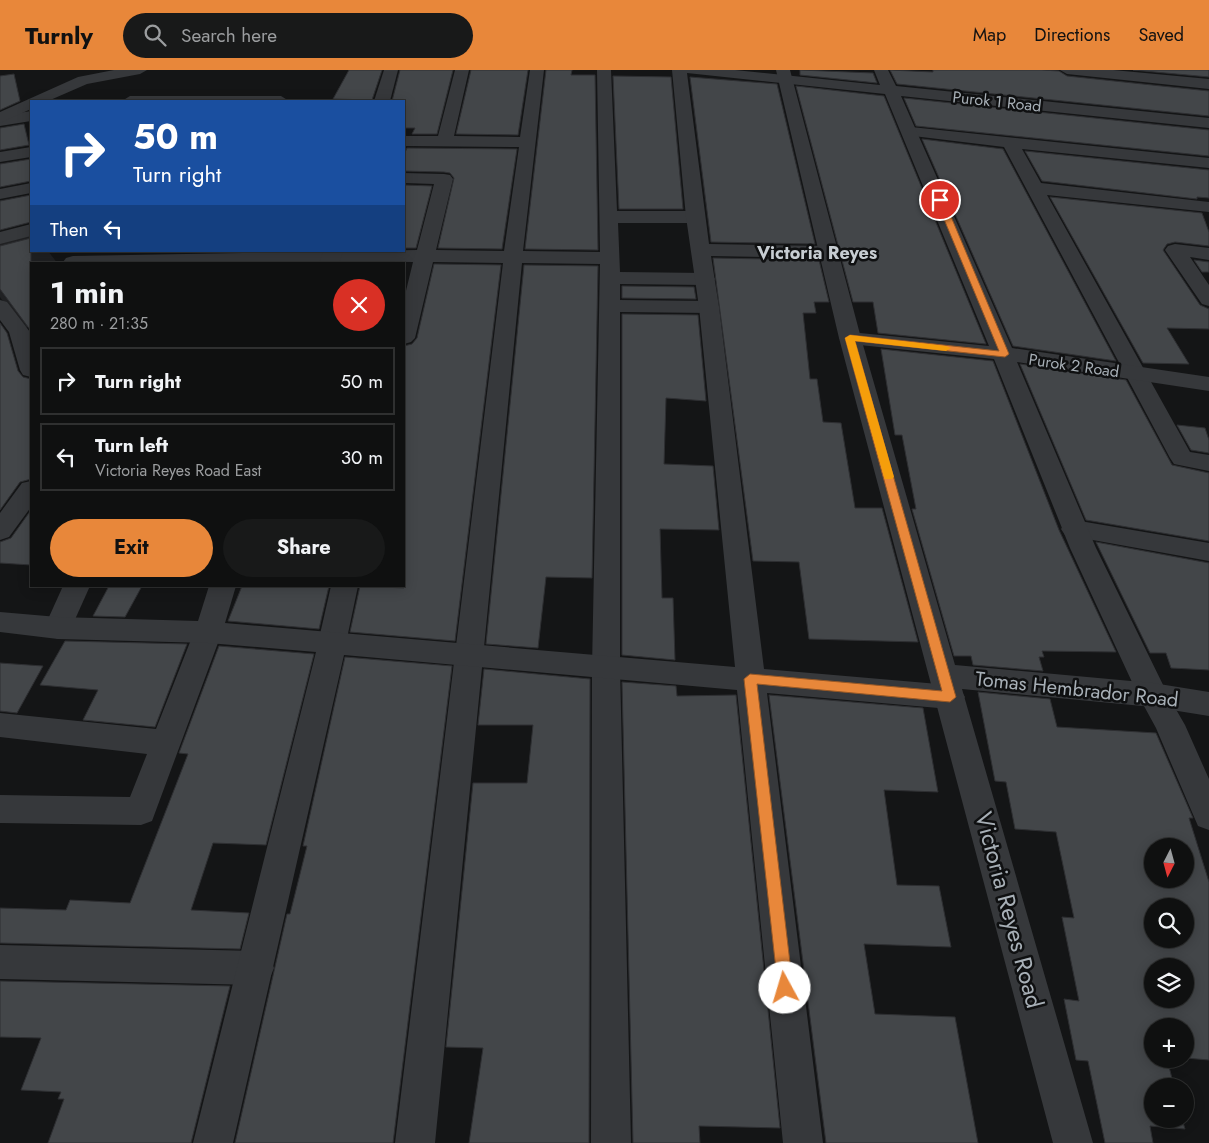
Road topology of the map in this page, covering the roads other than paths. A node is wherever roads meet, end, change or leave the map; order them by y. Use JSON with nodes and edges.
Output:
{"nodes":[{"id":1,"x":140,"y":70,"type":"edge"},
{"id":2,"x":390,"y":70,"type":"edge"},
{"id":3,"x":462,"y":70,"type":"edge"},
{"id":4,"x":537,"y":70,"type":"edge"},
{"id":5,"x":604,"y":70,"type":"edge"},
{"id":6,"x":679,"y":70,"type":"edge"},
{"id":7,"x":691,"y":70,"type":"edge"},
{"id":8,"x":881,"y":70,"type":"edge"},
{"id":9,"x":1067,"y":70,"type":"edge"},
{"id":10,"x":784,"y":75,"type":"edge"},
{"id":11,"x":1209,"y":84,"type":"edge"},
{"id":12,"x":890,"y":90,"type":"junction"},
{"id":13,"x":38,"y":100,"type":"edge"},
{"id":14,"x":382,"y":100,"type":"edge"},
{"id":15,"x":30,"y":105,"type":"edge"},
{"id":16,"x":30,"y":116,"type":"edge"},
{"id":17,"x":0,"y":120,"type":"edge"},
{"id":18,"x":1209,"y":123,"type":"edge"},
{"id":19,"x":911,"y":132,"type":"junction"},
{"id":20,"x":405,"y":141,"type":"edge"},
{"id":21,"x":445,"y":141,"type":"junction"},
{"id":22,"x":526,"y":142,"type":"junction"},
{"id":23,"x":1010,"y":142,"type":"junction"},
{"id":24,"x":30,"y":152,"type":"edge"},
{"id":25,"x":0,"y":157,"type":"edge"},
{"id":26,"x":1209,"y":163,"type":"edge"},
{"id":27,"x":405,"y":178,"type":"edge"},
{"id":28,"x":30,"y":188,"type":"edge"},
{"id":29,"x":1036,"y":188,"type":"junction"},
{"id":30,"x":0,"y":194,"type":"edge"},
{"id":31,"x":1209,"y":207,"type":"edge"},
{"id":32,"x":607,"y":217,"type":"junction"},
{"id":33,"x":695,"y":217,"type":"junction"},
{"id":34,"x":30,"y":230,"type":"edge"},
{"id":35,"x":0,"y":238,"type":"edge"},
{"id":36,"x":700,"y":250,"type":"junction"},
{"id":37,"x":827,"y":252,"type":"junction"},
{"id":38,"x":1209,"y":254,"type":"edge"},
{"id":39,"x":423,"y":256,"type":"junction"},
{"id":40,"x":331,"y":257,"type":"edge"},
{"id":41,"x":513,"y":257,"type":"junction"},
{"id":42,"x":69,"y":259,"type":"edge"},
{"id":43,"x":227,"y":260,"type":"edge"},
{"id":44,"x":609,"y":268,"type":"junction"},
{"id":45,"x":705,"y":279,"type":"junction"},
{"id":46,"x":1209,"y":300,"type":"edge"},
{"id":47,"x":0,"y":306,"type":"edge"},
{"id":48,"x":608,"y":306,"type":"junction"},
{"id":49,"x":709,"y":307,"type":"junction"},
{"id":50,"x":25,"y":330,"type":"edge"},
{"id":51,"x":405,"y":334,"type":"edge"},
{"id":52,"x":850,"y":338,"type":"junction"},
{"id":53,"x":1005,"y":354,"type":"junction"},
{"id":54,"x":30,"y":363,"type":"edge"},
{"id":55,"x":1134,"y":373,"type":"junction"},
{"id":56,"x":1209,"y":384,"type":"edge"},
{"id":57,"x":1209,"y":463,"type":"edge"},
{"id":58,"x":30,"y":490,"type":"edge"},
{"id":59,"x":1074,"y":529,"type":"junction"},
{"id":60,"x":0,"y":531,"type":"edge"},
{"id":61,"x":1209,"y":552,"type":"edge"},
{"id":62,"x":77,"y":587,"type":"edge"},
{"id":63,"x":223,"y":587,"type":"edge"},
{"id":64,"x":345,"y":587,"type":"edge"},
{"id":65,"x":0,"y":622,"type":"edge"},
{"id":66,"x":58,"y":628,"type":"junction"},
{"id":67,"x":208,"y":632,"type":"junction"},
{"id":68,"x":332,"y":643,"type":"junction"},
{"id":69,"x":470,"y":655,"type":"junction"},
{"id":70,"x":606,"y":668,"type":"junction"},
{"id":71,"x":750,"y":679,"type":"junction"},
{"id":72,"x":947,"y":687,"type":"junction"},
{"id":73,"x":1153,"y":695,"type":"junction"},
{"id":74,"x":1209,"y":704,"type":"edge"},
{"id":75,"x":0,"y":725,"type":"edge"},
{"id":76,"x":167,"y":743,"type":"junction"},
{"id":77,"x":0,"y":809,"type":"edge"},
{"id":78,"x":1209,"y":816,"type":"edge"},
{"id":79,"x":0,"y":962,"type":"edge"},
{"id":80,"x":256,"y":968,"type":"junction"},
{"id":81,"x":213,"y":1143,"type":"edge"},
{"id":82,"x":415,"y":1143,"type":"edge"},
{"id":83,"x":611,"y":1143,"type":"edge"},
{"id":84,"x":803,"y":1143,"type":"edge"},
{"id":85,"x":1073,"y":1143,"type":"edge"}],
"edges":[{"from":1,"to":13,"type":"street"},
{"from":2,"to":14,"type":"street"},
{"from":3,"to":21,"type":"street"},
{"from":4,"to":22,"type":"street"},
{"from":5,"to":32,"type":"street"},
{"from":6,"to":33,"type":"street"},
{"from":7,"to":10,"type":"street","name":"Purok 1 Road"},
{"from":8,"to":12,"type":"street"},
{"from":9,"to":11,"type":"street"},
{"from":10,"to":12,"type":"street","name":"Purok 1 Road"},
{"from":10,"to":37,"type":"street","name":"Victoria Reyes Road"},
{"from":12,"to":18,"type":"street","name":"Purok 1 Road"},
{"from":12,"to":19,"type":"street"},
{"from":15,"to":17,"type":"street"},
{"from":16,"to":17,"type":"street"},
{"from":19,"to":23,"type":"street"},
{"from":19,"to":53,"type":"street"},
{"from":20,"to":21,"type":"street"},
{"from":21,"to":22,"type":"street"},
{"from":22,"to":41,"type":"street"},
{"from":23,"to":26,"type":"street"},
{"from":23,"to":29,"type":"street"},
{"from":24,"to":25,"type":"street"},
{"from":27,"to":39,"type":"street"},
{"from":28,"to":30,"type":"street"},
{"from":29,"to":31,"type":"street"},
{"from":29,"to":55,"type":"street"},
{"from":32,"to":33,"type":"street"},
{"from":32,"to":44,"type":"street"},
{"from":33,"to":36,"type":"street"},
{"from":34,"to":35,"type":"street"},
{"from":36,"to":37,"type":"street"},
{"from":36,"to":45,"type":"street"},
{"from":37,"to":52,"type":"street","name":"Victoria Reyes Road"},
{"from":38,"to":46,"type":"street"},
{"from":39,"to":40,"type":"street"},
{"from":39,"to":41,"type":"street"},
{"from":39,"to":51,"type":"street"},
{"from":40,"to":43,"type":"street"},
{"from":41,"to":44,"type":"street"},
{"from":41,"to":69,"type":"street"},
{"from":42,"to":43,"type":"street"},
{"from":44,"to":45,"type":"street"},
{"from":44,"to":48,"type":"street"},
{"from":45,"to":49,"type":"street"},
{"from":47,"to":50,"type":"street"},
{"from":48,"to":49,"type":"street"},
{"from":48,"to":70,"type":"street"},
{"from":49,"to":71,"type":"street"},
{"from":50,"to":54,"type":"street"},
{"from":52,"to":53,"type":"street","name":"Purok 2 Road"},
{"from":52,"to":72,"type":"street","name":"Victoria Reyes Road"},
{"from":53,"to":55,"type":"street","name":"Purok 2 Road"},
{"from":53,"to":59,"type":"street"},
{"from":55,"to":56,"type":"street","name":"Purok 2 Road"},
{"from":55,"to":57,"type":"street"},
{"from":58,"to":60,"type":"street"},
{"from":59,"to":61,"type":"street"},
{"from":59,"to":73,"type":"street"},
{"from":62,"to":66,"type":"street"},
{"from":63,"to":67,"type":"street"},
{"from":64,"to":68,"type":"street"},
{"from":65,"to":66,"type":"street","name":"Tomas Hembrador Road"},
{"from":66,"to":67,"type":"street","name":"Tomas Hembrador Road"},
{"from":67,"to":68,"type":"street","name":"Tomas Hembrador Road"},
{"from":67,"to":76,"type":"street"},
{"from":68,"to":69,"type":"street","name":"Tomas Hembrador Road"},
{"from":68,"to":80,"type":"street"},
{"from":69,"to":70,"type":"street","name":"Tomas Hembrador Road"},
{"from":69,"to":82,"type":"street"},
{"from":70,"to":71,"type":"street","name":"Tomas Hembrador Road"},
{"from":70,"to":83,"type":"street"},
{"from":71,"to":72,"type":"street","name":"Tomas Hembrador Road"},
{"from":71,"to":84,"type":"street"},
{"from":72,"to":73,"type":"street","name":"Tomas Hembrador Road"},
{"from":72,"to":85,"type":"street","name":"Victoria Reyes Road"},
{"from":73,"to":74,"type":"street","name":"Tomas Hembrador Road"},
{"from":73,"to":78,"type":"street"},
{"from":75,"to":76,"type":"street"},
{"from":76,"to":77,"type":"street"},
{"from":79,"to":80,"type":"street"},
{"from":80,"to":81,"type":"street"}]}
